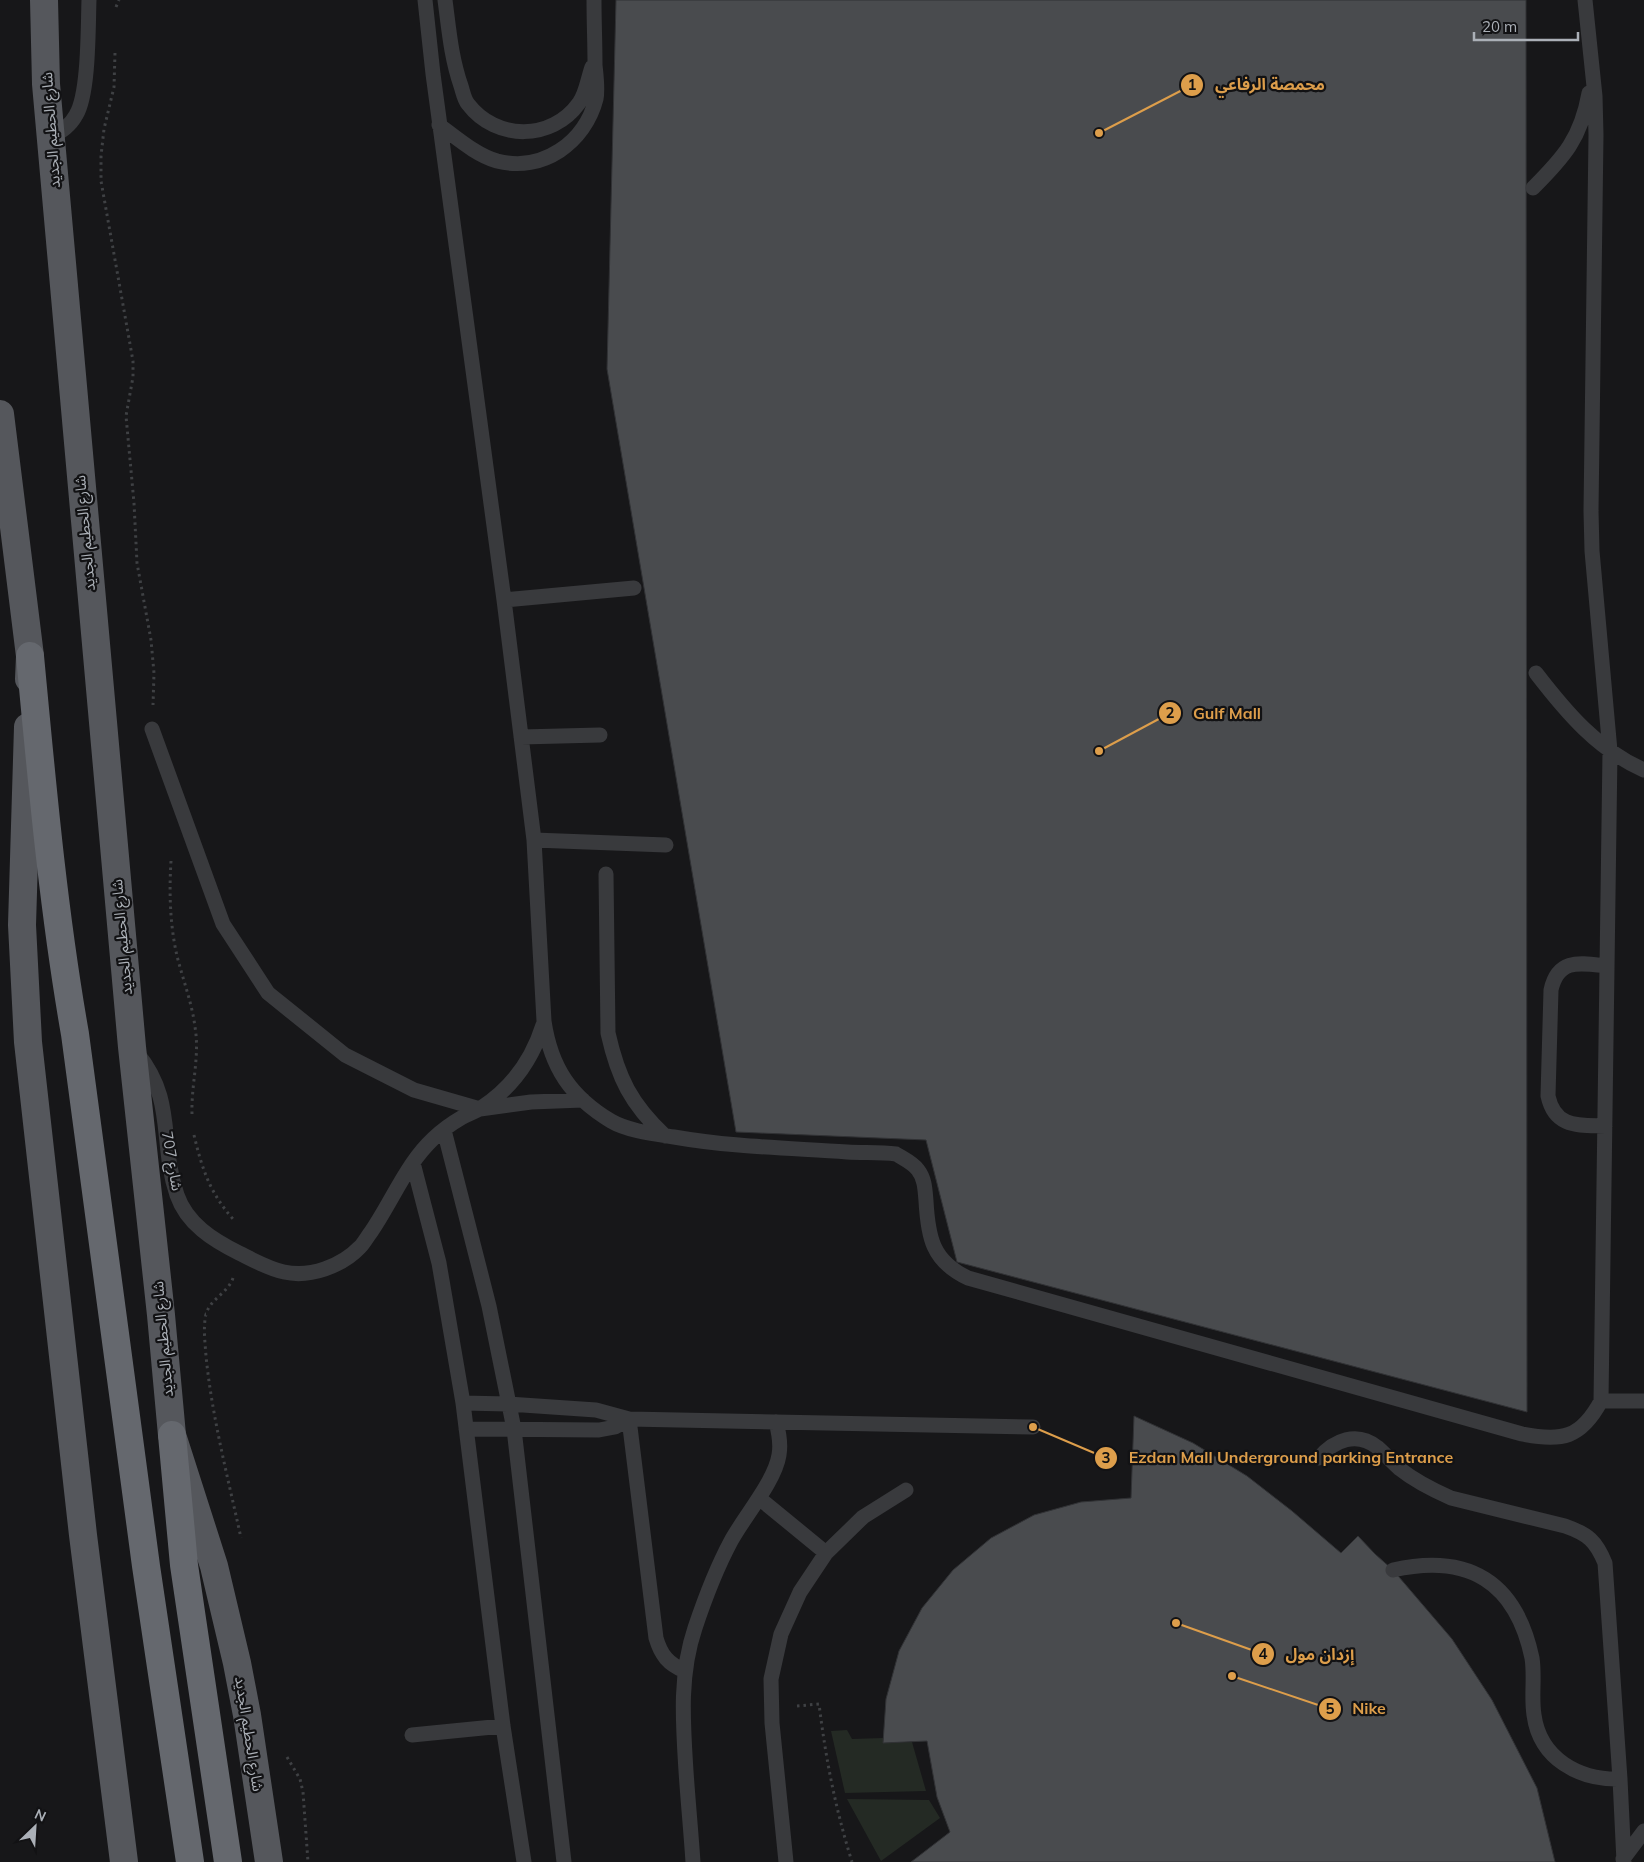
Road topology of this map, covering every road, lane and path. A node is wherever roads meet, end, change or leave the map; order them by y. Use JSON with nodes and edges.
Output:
{"nodes":[{"id":1,"x":29,"y":0,"type":"edge"},
{"id":2,"x":44,"y":0,"type":"edge"},
{"id":3,"x":89,"y":0,"type":"edge"},
{"id":4,"x":118,"y":0,"type":"edge"},
{"id":5,"x":426,"y":0,"type":"edge"},
{"id":6,"x":444,"y":0,"type":"edge"},
{"id":7,"x":594,"y":0,"type":"edge"},
{"id":8,"x":1585,"y":0,"type":"edge"},
{"id":9,"x":114,"y":12,"type":"dead end"},
{"id":10,"x":115,"y":47,"type":"dead end"},
{"id":11,"x":595,"y":56,"type":"junction"},
{"id":12,"x":1591,"y":57,"type":"junction"},
{"id":13,"x":46,"y":84,"type":"junction"},
{"id":14,"x":439,"y":125,"type":"junction"},
{"id":15,"x":50,"y":137,"type":"junction"},
{"id":16,"x":1533,"y":188,"type":"dead end"},
{"id":17,"x":0,"y":414,"type":"edge"},
{"id":18,"x":634,"y":588,"type":"dead end"},
{"id":19,"x":504,"y":600,"type":"junction"},
{"id":20,"x":30,"y":656,"type":"junction"},
{"id":21,"x":1536,"y":673,"type":"dead end"},
{"id":22,"x":152,"y":729,"type":"joint"},
{"id":23,"x":600,"y":735,"type":"dead end"},
{"id":24,"x":521,"y":737,"type":"junction"},
{"id":25,"x":1610,"y":751,"type":"junction"},
{"id":26,"x":1644,"y":770,"type":"edge"},
{"id":27,"x":534,"y":840,"type":"junction"},
{"id":28,"x":666,"y":845,"type":"dead end"},
{"id":29,"x":172,"y":855,"type":"dead end"},
{"id":30,"x":606,"y":874,"type":"dead end"},
{"id":31,"x":1606,"y":966,"type":"junction"},
{"id":32,"x":544,"y":1021,"type":"junction"},
{"id":33,"x":132,"y":1047,"type":"junction"},
{"id":34,"x":582,"y":1100,"type":"junction"},
{"id":35,"x":480,"y":1109,"type":"junction"},
{"id":36,"x":192,"y":1114,"type":"dead end"},
{"id":37,"x":1605,"y":1126,"type":"junction"},
{"id":38,"x":444,"y":1130,"type":"junction"},
{"id":39,"x":194,"y":1134,"type":"dead end"},
{"id":40,"x":665,"y":1136,"type":"junction"},
{"id":41,"x":412,"y":1163,"type":"junction"},
{"id":42,"x":241,"y":1254,"type":"junction"},
{"id":43,"x":1644,"y":1400,"type":"edge"},
{"id":44,"x":1601,"y":1401,"type":"junction"},
{"id":45,"x":463,"y":1402,"type":"junction"},
{"id":46,"x":508,"y":1404,"type":"junction"},
{"id":47,"x":629,"y":1419,"type":"junction"},
{"id":48,"x":776,"y":1422,"type":"junction"},
{"id":49,"x":1033,"y":1427,"type":"dead end"},
{"id":50,"x":466,"y":1429,"type":"junction"},
{"id":51,"x":514,"y":1429,"type":"junction"},
{"id":52,"x":172,"y":1435,"type":"junction"},
{"id":53,"x":1319,"y":1458,"type":"dead end"},
{"id":54,"x":906,"y":1490,"type":"dead end"},
{"id":55,"x":759,"y":1498,"type":"junction"},
{"id":56,"x":241,"y":1538,"type":"dead end"},
{"id":57,"x":826,"y":1554,"type":"junction"},
{"id":58,"x":1393,"y":1570,"type":"dead end"},
{"id":59,"x":685,"y":1671,"type":"junction"},
{"id":60,"x":772,"y":1709,"type":"junction"},
{"id":61,"x":504,"y":1726,"type":"junction"},
{"id":62,"x":412,"y":1735,"type":"dead end"},
{"id":63,"x":282,"y":1749,"type":"dead end"},
{"id":64,"x":1620,"y":1779,"type":"junction"},
{"id":65,"x":1644,"y":1831,"type":"edge"},
{"id":66,"x":1623,"y":1861,"type":"edge"},
{"id":67,"x":124,"y":1862,"type":"edge"},
{"id":68,"x":190,"y":1862,"type":"edge"},
{"id":69,"x":228,"y":1862,"type":"edge"},
{"id":70,"x":269,"y":1862,"type":"edge"},
{"id":71,"x":308,"y":1862,"type":"edge"},
{"id":72,"x":524,"y":1862,"type":"edge"},
{"id":73,"x":564,"y":1862,"type":"edge"},
{"id":74,"x":693,"y":1862,"type":"edge"},
{"id":75,"x":786,"y":1862,"type":"edge"},
{"id":76,"x":852,"y":1862,"type":"edge"}],
"edges":[{"from":1,"to":13,"type":"main road"},
{"from":2,"to":13,"type":"main road","name":"شارع الحطيم الجديد"},
{"from":3,"to":15,"type":"lane"},
{"from":4,"to":9,"type":"path"},
{"from":5,"to":14,"type":"lane"},
{"from":6,"to":11,"type":"lane"},
{"from":7,"to":11,"type":"lane"},
{"from":8,"to":12,"type":"lane"},
{"from":10,"to":22,"type":"path"},
{"from":11,"to":14,"type":"lane"},
{"from":12,"to":16,"type":"lane"},
{"from":12,"to":25,"type":"lane"},
{"from":13,"to":15,"type":"main road","name":"شارع الحطيم الجديد"},
{"from":14,"to":19,"type":"lane"},
{"from":15,"to":33,"type":"main road","name":"شارع الحطيم الجديد"},
{"from":17,"to":20,"type":"main road"},
{"from":18,"to":19,"type":"lane"},
{"from":19,"to":24,"type":"lane"},
{"from":20,"to":67,"type":"main road"},
{"from":20,"to":68,"type":"highway"},
{"from":21,"to":25,"type":"lane"},
{"from":22,"to":35,"type":"lane"},
{"from":23,"to":24,"type":"lane"},
{"from":24,"to":27,"type":"lane"},
{"from":25,"to":26,"type":"lane"},
{"from":25,"to":31,"type":"lane"},
{"from":27,"to":28,"type":"lane"},
{"from":27,"to":32,"type":"lane"},
{"from":29,"to":36,"type":"path"},
{"from":30,"to":40,"type":"lane"},
{"from":31,"to":37,"type":"lane"},
{"from":31,"to":37,"type":"lane"},
{"from":32,"to":34,"type":"lane"},
{"from":32,"to":35,"type":"lane"},
{"from":33,"to":42,"type":"lane","name":"شارع 707"},
{"from":33,"to":52,"type":"main road","name":"شارع الحطيم الجديد"},
{"from":34,"to":35,"type":"lane"},
{"from":34,"to":40,"type":"lane"},
{"from":35,"to":38,"type":"lane","name":"شارع 707"},
{"from":37,"to":44,"type":"lane"},
{"from":38,"to":41,"type":"lane","name":"شارع 707"},
{"from":38,"to":46,"type":"lane"},
{"from":39,"to":42,"type":"path"},
{"from":40,"to":44,"type":"lane"},
{"from":41,"to":42,"type":"lane","name":"شارع 707"},
{"from":41,"to":45,"type":"lane"},
{"from":42,"to":56,"type":"path"},
{"from":43,"to":44,"type":"lane"},
{"from":45,"to":46,"type":"lane"},
{"from":45,"to":50,"type":"lane"},
{"from":46,"to":47,"type":"lane"},
{"from":46,"to":51,"type":"lane"},
{"from":47,"to":48,"type":"lane"},
{"from":47,"to":51,"type":"lane"},
{"from":47,"to":59,"type":"lane"},
{"from":48,"to":49,"type":"lane"},
{"from":48,"to":55,"type":"lane"},
{"from":50,"to":51,"type":"lane"},
{"from":50,"to":61,"type":"lane"},
{"from":51,"to":73,"type":"lane"},
{"from":52,"to":69,"type":"highway"},
{"from":52,"to":70,"type":"main road","name":"شارع الحطيم الجديد"},
{"from":53,"to":64,"type":"lane"},
{"from":54,"to":57,"type":"lane"},
{"from":55,"to":57,"type":"lane"},
{"from":55,"to":59,"type":"lane"},
{"from":57,"to":60,"type":"lane"},
{"from":58,"to":64,"type":"lane"},
{"from":59,"to":74,"type":"lane"},
{"from":60,"to":75,"type":"lane"},
{"from":60,"to":76,"type":"path"},
{"from":61,"to":62,"type":"lane"},
{"from":61,"to":72,"type":"lane"},
{"from":63,"to":71,"type":"path"},
{"from":64,"to":66,"type":"lane"},
{"from":65,"to":66,"type":"lane"}]}
